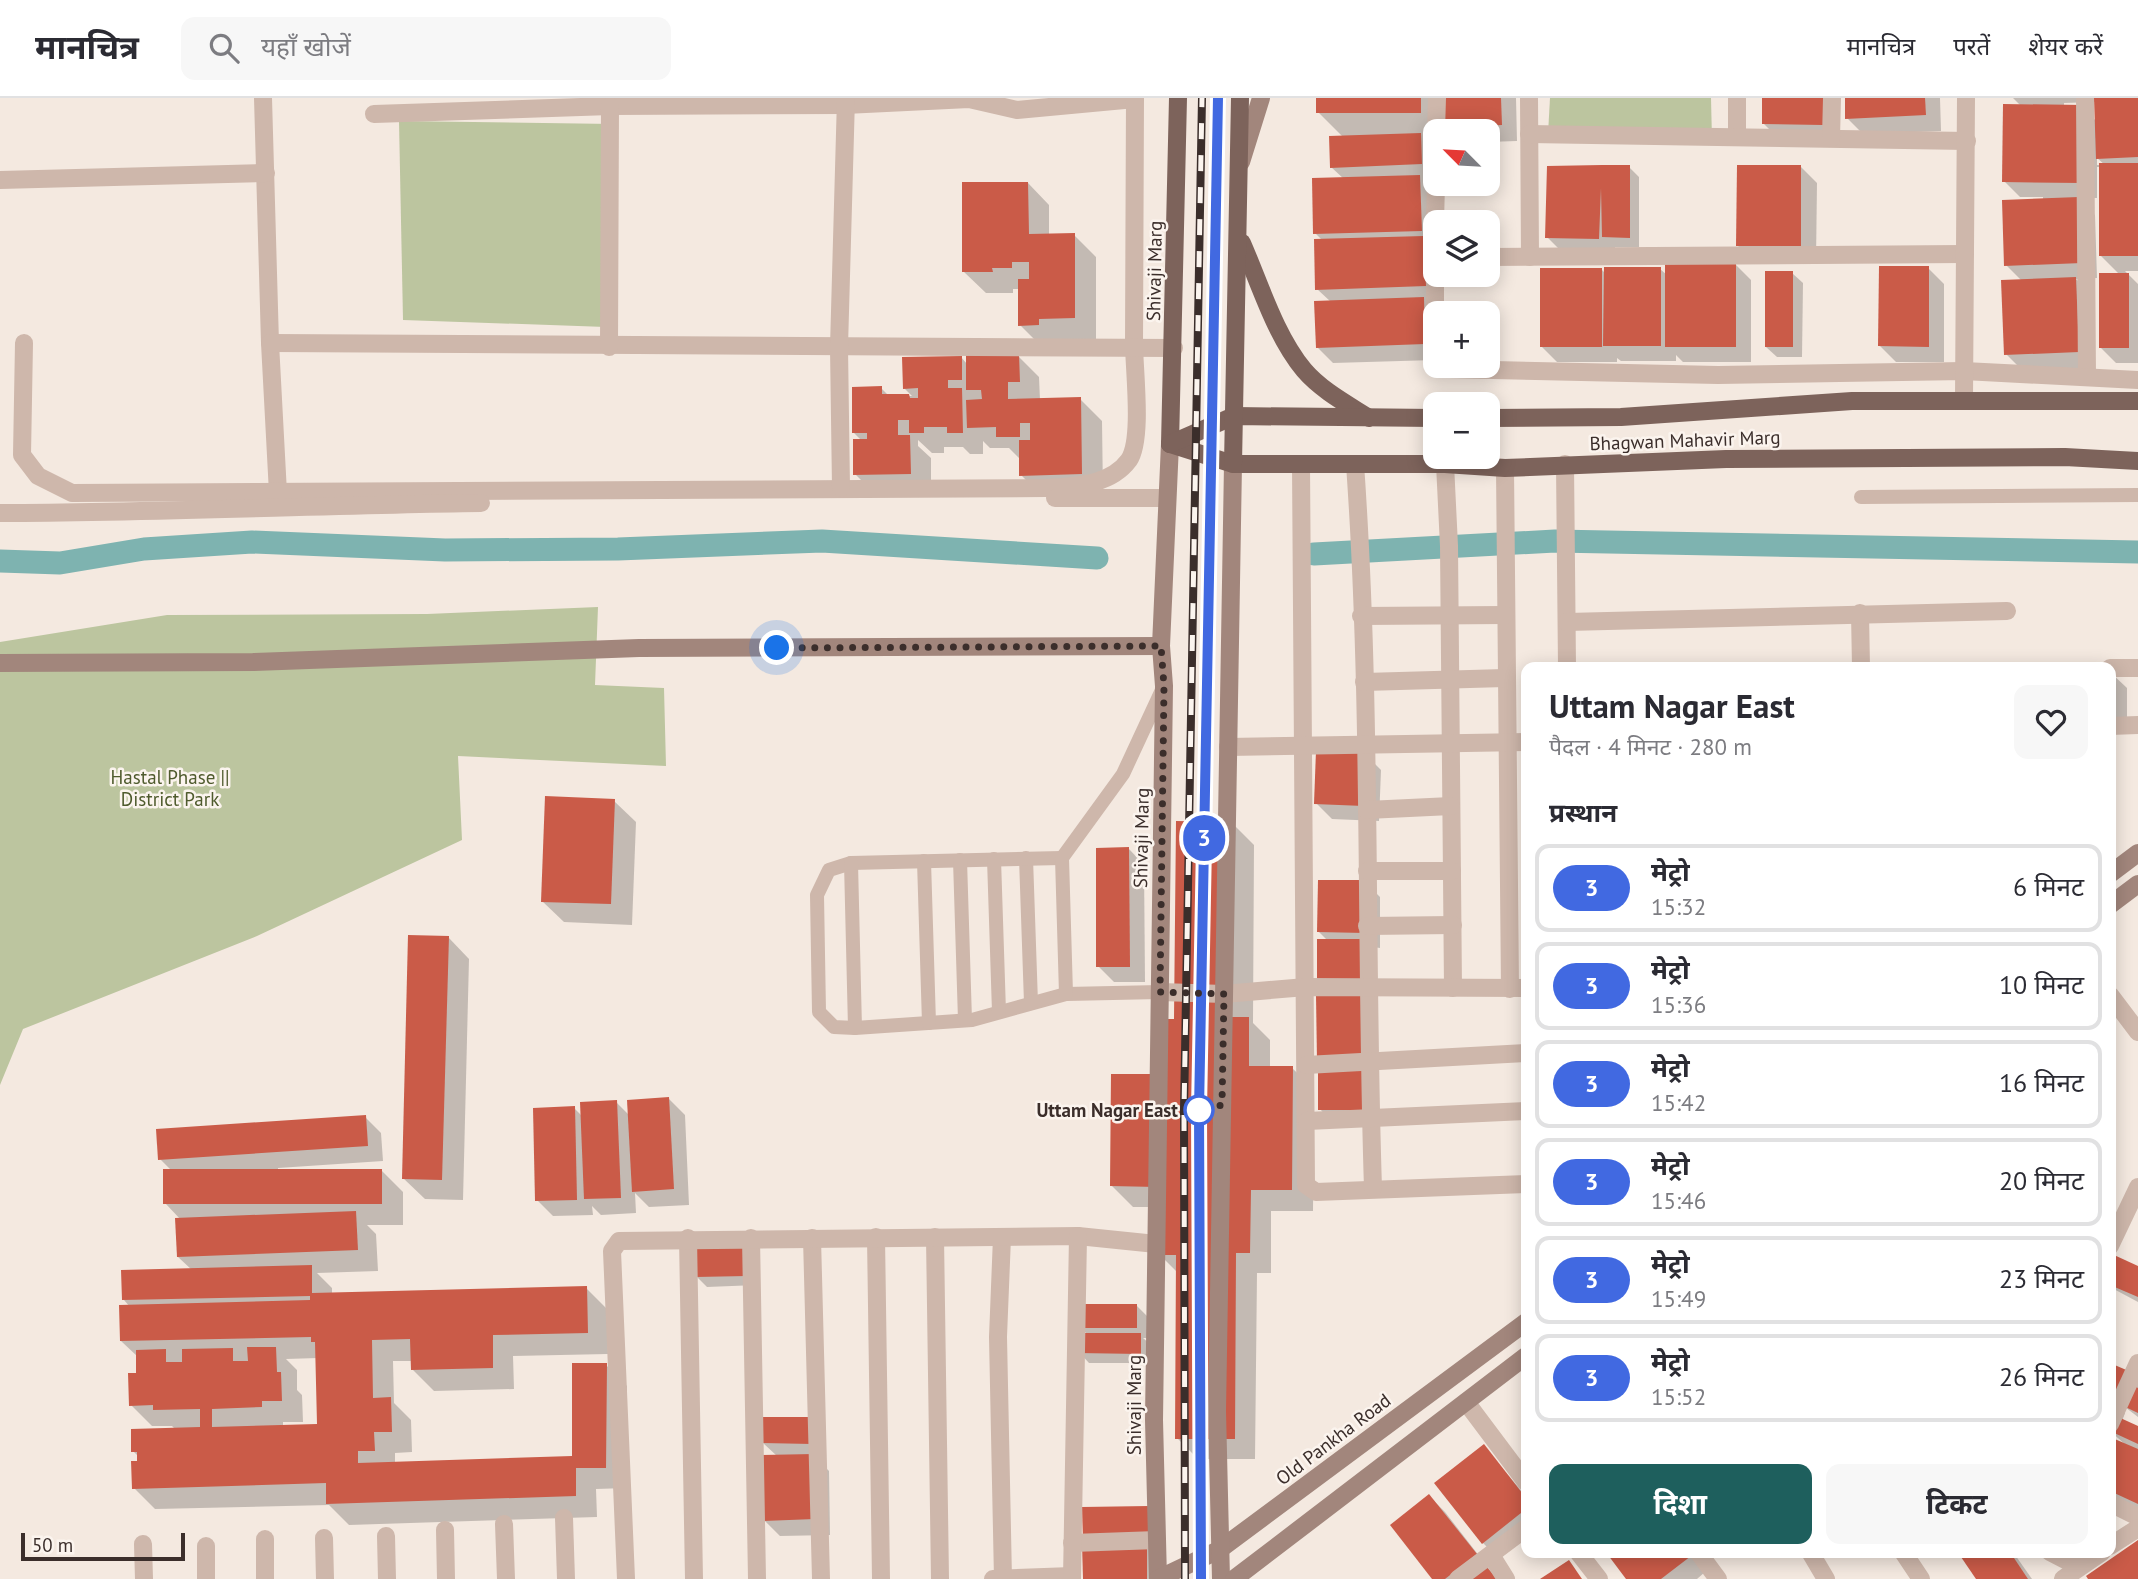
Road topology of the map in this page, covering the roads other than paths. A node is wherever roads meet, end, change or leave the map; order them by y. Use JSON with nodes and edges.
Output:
{"nodes":[{"id":1,"x":263,"y":98,"type":"edge"},
{"id":2,"x":1178,"y":98,"type":"edge"},
{"id":3,"x":1240,"y":98,"type":"edge"},
{"id":4,"x":1261,"y":98,"type":"edge"},
{"id":5,"x":1437,"y":98,"type":"edge"},
{"id":6,"x":1529,"y":98,"type":"edge"},
{"id":7,"x":1737,"y":98,"type":"edge"},
{"id":8,"x":1832,"y":98,"type":"edge"},
{"id":9,"x":1966,"y":98,"type":"edge"},
{"id":10,"x":2085,"y":98,"type":"edge"},
{"id":11,"x":1135,"y":99,"type":"edge"},
{"id":12,"x":846,"y":101,"type":"edge"},
{"id":13,"x":610,"y":106,"type":"junction"},
{"id":14,"x":374,"y":114,"type":"dead end"},
{"id":15,"x":1436,"y":119,"type":"edge"},
{"id":16,"x":1529,"y":134,"type":"junction"},
{"id":17,"x":1737,"y":137,"type":"junction"},
{"id":18,"x":1831,"y":138,"type":"junction"},
{"id":19,"x":1967,"y":141,"type":"junction"},
{"id":20,"x":1238,"y":171,"type":"junction"},
{"id":21,"x":266,"y":173,"type":"junction"},
{"id":22,"x":0,"y":180,"type":"edge"},
{"id":23,"x":1239,"y":236,"type":"junction"},
{"id":24,"x":1965,"y":254,"type":"junction"},
{"id":25,"x":1500,"y":257,"type":"edge"},
{"id":26,"x":1530,"y":257,"type":"junction"},
{"id":27,"x":24,"y":343,"type":"dead end"},
{"id":28,"x":270,"y":343,"type":"junction"},
{"id":29,"x":609,"y":346,"type":"junction"},
{"id":30,"x":839,"y":347,"type":"junction"},
{"id":31,"x":1134,"y":348,"type":"junction"},
{"id":32,"x":1174,"y":348,"type":"junction"},
{"id":33,"x":1500,"y":370,"type":"edge"},
{"id":34,"x":1964,"y":371,"type":"junction"},
{"id":35,"x":2087,"y":377,"type":"junction"},
{"id":36,"x":2138,"y":380,"type":"edge"},
{"id":37,"x":1964,"y":399,"type":"junction"},
{"id":38,"x":2138,"y":401,"type":"edge"},
{"id":39,"x":1234,"y":416,"type":"junction"},
{"id":40,"x":1369,"y":418,"type":"junction"},
{"id":41,"x":1423,"y":418,"type":"edge"},
{"id":42,"x":1500,"y":418,"type":"edge"},
{"id":43,"x":1170,"y":444,"type":"junction"},
{"id":44,"x":2138,"y":461,"type":"edge"},
{"id":45,"x":1233,"y":464,"type":"junction"},
{"id":46,"x":1301,"y":464,"type":"junction"},
{"id":47,"x":1355,"y":464,"type":"junction"},
{"id":48,"x":1423,"y":464,"type":"edge"},
{"id":49,"x":1565,"y":464,"type":"junction"},
{"id":50,"x":1500,"y":468,"type":"edge"},
{"id":51,"x":1505,"y":468,"type":"junction"},
{"id":52,"x":1445,"y":469,"type":"edge"},
{"id":53,"x":841,"y":488,"type":"junction"},
{"id":54,"x":278,"y":493,"type":"junction"},
{"id":55,"x":2138,"y":495,"type":"edge"},
{"id":56,"x":1861,"y":497,"type":"dead end"},
{"id":57,"x":1167,"y":498,"type":"junction"},
{"id":58,"x":0,"y":513,"type":"edge"},
{"id":59,"x":2007,"y":611,"type":"dead end"},
{"id":60,"x":1860,"y":613,"type":"junction"},
{"id":61,"x":1505,"y":615,"type":"junction"},
{"id":62,"x":1361,"y":616,"type":"junction"},
{"id":63,"x":1448,"y":617,"type":"junction"},
{"id":64,"x":1567,"y":622,"type":"junction"},
{"id":65,"x":1161,"y":646,"type":"junction"},
{"id":66,"x":1567,"y":662,"type":"edge"},
{"id":67,"x":1861,"y":662,"type":"edge"},
{"id":68,"x":0,"y":663,"type":"edge"},
{"id":69,"x":2116,"y":668,"type":"edge"},
{"id":70,"x":2138,"y":668,"type":"edge"},
{"id":71,"x":1505,"y":678,"type":"junction"},
{"id":72,"x":1449,"y":681,"type":"junction"},
{"id":73,"x":1364,"y":682,"type":"junction"},
{"id":74,"x":1164,"y":686,"type":"junction"},
{"id":75,"x":2138,"y":725,"type":"edge"},
{"id":76,"x":2116,"y":726,"type":"edge"},
{"id":77,"x":1366,"y":742,"type":"junction"},
{"id":78,"x":1521,"y":742,"type":"edge"},
{"id":79,"x":1304,"y":743,"type":"junction"},
{"id":80,"x":1450,"y":743,"type":"junction"},
{"id":81,"x":1506,"y":743,"type":"junction"},
{"id":82,"x":1228,"y":747,"type":"junction"},
{"id":83,"x":1451,"y":806,"type":"junction"},
{"id":84,"x":1367,"y":810,"type":"junction"},
{"id":85,"x":2138,"y":853,"type":"edge"},
{"id":86,"x":1026,"y":858,"type":"junction"},
{"id":87,"x":1062,"y":858,"type":"junction"},
{"id":88,"x":993,"y":859,"type":"junction"},
{"id":89,"x":960,"y":860,"type":"junction"},
{"id":90,"x":924,"y":861,"type":"junction"},
{"id":91,"x":851,"y":863,"type":"junction"},
{"id":92,"x":1367,"y":870,"type":"junction"},
{"id":93,"x":2116,"y":870,"type":"edge"},
{"id":94,"x":1452,"y":871,"type":"junction"},
{"id":95,"x":2138,"y":884,"type":"edge"},
{"id":96,"x":2116,"y":900,"type":"edge"},
{"id":97,"x":1519,"y":920,"type":"edge"},
{"id":98,"x":1452,"y":925,"type":"junction"},
{"id":99,"x":1367,"y":926,"type":"junction"},
{"id":100,"x":1306,"y":987,"type":"junction"},
{"id":101,"x":1367,"y":988,"type":"junction"},
{"id":102,"x":1453,"y":988,"type":"junction"},
{"id":103,"x":1518,"y":989,"type":"edge"},
{"id":104,"x":1160,"y":992,"type":"junction"},
{"id":105,"x":1066,"y":994,"type":"junction"},
{"id":106,"x":1224,"y":994,"type":"junction"},
{"id":107,"x":1031,"y":1003,"type":"junction"},
{"id":108,"x":2116,"y":1003,"type":"edge"},
{"id":109,"x":999,"y":1012,"type":"junction"},
{"id":110,"x":965,"y":1020,"type":"junction"},
{"id":111,"x":929,"y":1023,"type":"junction"},
{"id":112,"x":855,"y":1028,"type":"junction"},
{"id":113,"x":2138,"y":1032,"type":"edge"},
{"id":114,"x":1521,"y":1054,"type":"edge"},
{"id":115,"x":1369,"y":1063,"type":"junction"},
{"id":116,"x":1307,"y":1065,"type":"junction"},
{"id":117,"x":1521,"y":1111,"type":"edge"},
{"id":118,"x":1371,"y":1116,"type":"junction"},
{"id":119,"x":1307,"y":1121,"type":"junction"},
{"id":120,"x":1521,"y":1184,"type":"edge"},
{"id":121,"x":2138,"y":1187,"type":"edge"},
{"id":122,"x":1373,"y":1188,"type":"junction"},
{"id":123,"x":2116,"y":1233,"type":"edge"},
{"id":124,"x":1078,"y":1236,"type":"junction"},
{"id":125,"x":812,"y":1237,"type":"junction"},
{"id":126,"x":876,"y":1237,"type":"junction"},
{"id":127,"x":935,"y":1237,"type":"junction"},
{"id":128,"x":1002,"y":1237,"type":"junction"},
{"id":129,"x":688,"y":1238,"type":"junction"},
{"id":130,"x":751,"y":1238,"type":"junction"},
{"id":131,"x":1156,"y":1244,"type":"junction"},
{"id":132,"x":1521,"y":1326,"type":"edge"},
{"id":133,"x":1521,"y":1360,"type":"edge"},
{"id":134,"x":2138,"y":1363,"type":"edge"},
{"id":135,"x":1466,"y":1402,"type":"junction"},
{"id":136,"x":2116,"y":1411,"type":"edge"},
{"id":137,"x":1521,"y":1475,"type":"edge"},
{"id":138,"x":2116,"y":1506,"type":"edge"},
{"id":139,"x":2138,"y":1517,"type":"edge"},
{"id":140,"x":564,"y":1518,"type":"dead end"},
{"id":141,"x":504,"y":1524,"type":"dead end"},
{"id":142,"x":2138,"y":1528,"type":"edge"},
{"id":143,"x":445,"y":1530,"type":"dead end"},
{"id":144,"x":1521,"y":1532,"type":"edge"},
{"id":145,"x":386,"y":1536,"type":"dead end"},
{"id":146,"x":324,"y":1538,"type":"dead end"},
{"id":147,"x":265,"y":1539,"type":"dead end"},
{"id":148,"x":1157,"y":1539,"type":"junction"},
{"id":149,"x":1072,"y":1542,"type":"junction"},
{"id":150,"x":2116,"y":1542,"type":"edge"},
{"id":151,"x":144,"y":1544,"type":"dead end"},
{"id":152,"x":206,"y":1546,"type":"dead end"},
{"id":153,"x":1219,"y":1550,"type":"junction"},
{"id":154,"x":1491,"y":1555,"type":"junction"},
{"id":155,"x":1583,"y":1558,"type":"edge"},
{"id":156,"x":1702,"y":1558,"type":"edge"},
{"id":157,"x":1812,"y":1558,"type":"edge"},
{"id":158,"x":1907,"y":1558,"type":"edge"},
{"id":159,"x":2062,"y":1558,"type":"edge"},
{"id":160,"x":2093,"y":1558,"type":"edge"},
{"id":161,"x":2080,"y":1567,"type":"junction"},
{"id":162,"x":1818,"y":1576,"type":"edge"},
{"id":163,"x":1072,"y":1578,"type":"edge"},
{"id":164,"x":144,"y":1579,"type":"edge"},
{"id":165,"x":206,"y":1579,"type":"edge"},
{"id":166,"x":265,"y":1579,"type":"edge"},
{"id":167,"x":325,"y":1579,"type":"edge"},
{"id":168,"x":387,"y":1579,"type":"edge"},
{"id":169,"x":446,"y":1579,"type":"edge"},
{"id":170,"x":506,"y":1579,"type":"edge"},
{"id":171,"x":566,"y":1579,"type":"edge"},
{"id":172,"x":626,"y":1579,"type":"edge"},
{"id":173,"x":694,"y":1579,"type":"edge"},
{"id":174,"x":757,"y":1579,"type":"edge"},
{"id":175,"x":821,"y":1579,"type":"edge"},
{"id":176,"x":881,"y":1579,"type":"edge"},
{"id":177,"x":940,"y":1579,"type":"edge"},
{"id":178,"x":993,"y":1579,"type":"edge"},
{"id":179,"x":1003,"y":1579,"type":"edge"},
{"id":180,"x":1158,"y":1579,"type":"edge"},
{"id":181,"x":1221,"y":1579,"type":"edge"},
{"id":182,"x":1234,"y":1579,"type":"edge"},
{"id":183,"x":1458,"y":1579,"type":"edge"},
{"id":184,"x":1506,"y":1579,"type":"edge"},
{"id":185,"x":1599,"y":1579,"type":"edge"},
{"id":186,"x":1718,"y":1579,"type":"edge"},
{"id":187,"x":1920,"y":1579,"type":"edge"},
{"id":188,"x":2063,"y":1579,"type":"edge"}],
"edges":[{"from":1,"to":21,"type":"street"},
{"from":2,"to":32,"type":"main road","name":"Shivaji Marg"},
{"from":3,"to":20,"type":"main road"},
{"from":4,"to":20,"type":"main road"},
{"from":5,"to":15,"type":"street"},
{"from":6,"to":16,"type":"street"},
{"from":7,"to":17,"type":"street"},
{"from":8,"to":18,"type":"street"},
{"from":9,"to":19,"type":"street"},
{"from":10,"to":35,"type":"street"},
{"from":11,"to":12,"type":"street"},
{"from":11,"to":31,"type":"street"},
{"from":12,"to":13,"type":"street"},
{"from":12,"to":30,"type":"street"},
{"from":13,"to":14,"type":"street"},
{"from":13,"to":29,"type":"street"},
{"from":16,"to":17,"type":"street"},
{"from":16,"to":26,"type":"street"},
{"from":17,"to":18,"type":"street"},
{"from":18,"to":19,"type":"street"},
{"from":19,"to":24,"type":"street"},
{"from":20,"to":23,"type":"main road"},
{"from":21,"to":22,"type":"street"},
{"from":21,"to":28,"type":"street"},
{"from":23,"to":39,"type":"main road"},
{"from":23,"to":40,"type":"main road"},
{"from":24,"to":26,"type":"street"},
{"from":24,"to":34,"type":"street"},
{"from":25,"to":26,"type":"street"},
{"from":27,"to":54,"type":"street"},
{"from":28,"to":29,"type":"street"},
{"from":28,"to":54,"type":"street"},
{"from":29,"to":30,"type":"street"},
{"from":30,"to":31,"type":"street"},
{"from":30,"to":53,"type":"street"},
{"from":31,"to":32,"type":"street"},
{"from":31,"to":53,"type":"street"},
{"from":32,"to":43,"type":"main road","name":"Shivaji Marg"},
{"from":33,"to":34,"type":"street"},
{"from":34,"to":35,"type":"street"},
{"from":34,"to":37,"type":"street"},
{"from":35,"to":36,"type":"street"},
{"from":37,"to":38,"type":"main road","name":"Bhagwan Mahavir Marg"},
{"from":37,"to":42,"type":"main road","name":"Bhagwan Mahavir Marg"},
{"from":39,"to":40,"type":"main road"},
{"from":39,"to":43,"type":"main road"},
{"from":39,"to":45,"type":"main road"},
{"from":40,"to":41,"type":"main road"},
{"from":43,"to":45,"type":"main road","name":"Bhagwan Mahavir Marg"},
{"from":43,"to":57,"type":"main road","name":"Shivaji Marg"},
{"from":44,"to":49,"type":"main road","name":"Bhagwan Mahavir Marg"},
{"from":45,"to":46,"type":"main road","name":"Bhagwan Mahavir Marg"},
{"from":45,"to":82,"type":"main road"},
{"from":46,"to":47,"type":"main road","name":"Bhagwan Mahavir Marg"},
{"from":46,"to":79,"type":"street"},
{"from":47,"to":48,"type":"main road","name":"Bhagwan Mahavir Marg"},
{"from":47,"to":62,"type":"street"},
{"from":49,"to":51,"type":"main road","name":"Bhagwan Mahavir Marg"},
{"from":49,"to":64,"type":"street"},
{"from":50,"to":51,"type":"main road","name":"Bhagwan Mahavir Marg"},
{"from":51,"to":61,"type":"street"},
{"from":52,"to":63,"type":"street"},
{"from":53,"to":54,"type":"street"},
{"from":55,"to":56,"type":"lane"},
{"from":57,"to":58,"type":"street"},
{"from":57,"to":65,"type":"main road","name":"Shivaji Marg"},
{"from":59,"to":60,"type":"street"},
{"from":60,"to":64,"type":"street"},
{"from":60,"to":67,"type":"street"},
{"from":61,"to":63,"type":"street"},
{"from":61,"to":71,"type":"street"},
{"from":62,"to":63,"type":"street"},
{"from":62,"to":73,"type":"street"},
{"from":63,"to":72,"type":"street"},
{"from":64,"to":66,"type":"street"},
{"from":65,"to":68,"type":"main road"},
{"from":65,"to":74,"type":"main road","name":"Shivaji Marg"},
{"from":69,"to":70,"type":"street"},
{"from":71,"to":72,"type":"street"},
{"from":71,"to":81,"type":"street"},
{"from":72,"to":73,"type":"street"},
{"from":72,"to":80,"type":"street"},
{"from":73,"to":77,"type":"street"},
{"from":74,"to":87,"type":"lane"},
{"from":74,"to":104,"type":"main road","name":"Shivaji Marg"},
{"from":75,"to":76,"type":"street"},
{"from":77,"to":79,"type":"street"},
{"from":77,"to":80,"type":"street"},
{"from":77,"to":84,"type":"street"},
{"from":78,"to":81,"type":"street"},
{"from":79,"to":82,"type":"street"},
{"from":79,"to":100,"type":"street"},
{"from":80,"to":81,"type":"street"},
{"from":80,"to":83,"type":"street"},
{"from":81,"to":97,"type":"street"},
{"from":82,"to":106,"type":"main road"},
{"from":83,"to":84,"type":"street"},
{"from":83,"to":94,"type":"street"},
{"from":84,"to":92,"type":"street"},
{"from":85,"to":93,"type":"main road"},
{"from":86,"to":87,"type":"lane"},
{"from":86,"to":88,"type":"lane"},
{"from":86,"to":107,"type":"lane"},
{"from":87,"to":105,"type":"lane"},
{"from":88,"to":89,"type":"lane"},
{"from":88,"to":109,"type":"lane"},
{"from":89,"to":90,"type":"lane"},
{"from":89,"to":110,"type":"lane"},
{"from":90,"to":91,"type":"lane"},
{"from":90,"to":111,"type":"lane"},
{"from":91,"to":112,"type":"lane"},
{"from":91,"to":112,"type":"lane"},
{"from":92,"to":94,"type":"street"},
{"from":92,"to":99,"type":"street"},
{"from":94,"to":98,"type":"street"},
{"from":95,"to":96,"type":"main road"},
{"from":97,"to":103,"type":"street"},
{"from":98,"to":99,"type":"street"},
{"from":98,"to":102,"type":"street"},
{"from":99,"to":101,"type":"street"},
{"from":100,"to":101,"type":"street"},
{"from":100,"to":106,"type":"street"},
{"from":100,"to":116,"type":"street"},
{"from":101,"to":102,"type":"street"},
{"from":101,"to":115,"type":"street"},
{"from":102,"to":103,"type":"street"},
{"from":104,"to":105,"type":"lane"},
{"from":104,"to":106,"type":"street"},
{"from":104,"to":131,"type":"main road","name":"Shivaji Marg"},
{"from":105,"to":107,"type":"lane"},
{"from":106,"to":153,"type":"main road"},
{"from":107,"to":109,"type":"lane"},
{"from":108,"to":113,"type":"street"},
{"from":109,"to":110,"type":"lane"},
{"from":110,"to":111,"type":"lane"},
{"from":111,"to":112,"type":"lane"},
{"from":114,"to":115,"type":"street"},
{"from":115,"to":116,"type":"street"},
{"from":115,"to":118,"type":"street"},
{"from":116,"to":119,"type":"street"},
{"from":117,"to":118,"type":"street"},
{"from":118,"to":119,"type":"street"},
{"from":118,"to":122,"type":"street"},
{"from":119,"to":122,"type":"street"},
{"from":120,"to":122,"type":"street"},
{"from":121,"to":123,"type":"street"},
{"from":124,"to":128,"type":"street"},
{"from":124,"to":131,"type":"street"},
{"from":124,"to":149,"type":"street"},
{"from":125,"to":126,"type":"street"},
{"from":125,"to":130,"type":"street"},
{"from":125,"to":175,"type":"street"},
{"from":126,"to":127,"type":"street"},
{"from":126,"to":176,"type":"street"},
{"from":127,"to":128,"type":"street"},
{"from":127,"to":177,"type":"street"},
{"from":128,"to":179,"type":"street"},
{"from":129,"to":130,"type":"street"},
{"from":129,"to":172,"type":"street"},
{"from":129,"to":173,"type":"street"},
{"from":130,"to":174,"type":"street"},
{"from":131,"to":148,"type":"main road","name":"Shivaji Marg"},
{"from":132,"to":153,"type":"main road","name":"Old Pankha Road"},
{"from":133,"to":135,"type":"main road"},
{"from":134,"to":136,"type":"street"},
{"from":135,"to":137,"type":"street"},
{"from":135,"to":182,"type":"main road"},
{"from":138,"to":139,"type":"street"},
{"from":140,"to":171,"type":"street"},
{"from":141,"to":170,"type":"street"},
{"from":142,"to":150,"type":"street"},
{"from":143,"to":169,"type":"street"},
{"from":144,"to":154,"type":"street"},
{"from":145,"to":168,"type":"street"},
{"from":146,"to":167,"type":"street"},
{"from":147,"to":166,"type":"street"},
{"from":148,"to":149,"type":"street"},
{"from":148,"to":180,"type":"main road","name":"Shivaji Marg"},
{"from":149,"to":163,"type":"street"},
{"from":151,"to":164,"type":"street"},
{"from":152,"to":165,"type":"street"},
{"from":153,"to":180,"type":"main road","name":"Old Pankha Road"},
{"from":153,"to":181,"type":"main road"},
{"from":154,"to":183,"type":"street"},
{"from":154,"to":184,"type":"street"},
{"from":155,"to":185,"type":"street"},
{"from":156,"to":186,"type":"street"},
{"from":157,"to":162,"type":"street"},
{"from":158,"to":187,"type":"street"},
{"from":159,"to":161,"type":"street"},
{"from":160,"to":161,"type":"street"},
{"from":161,"to":188,"type":"street"},
{"from":163,"to":179,"type":"street"},
{"from":178,"to":179,"type":"street"}]}
